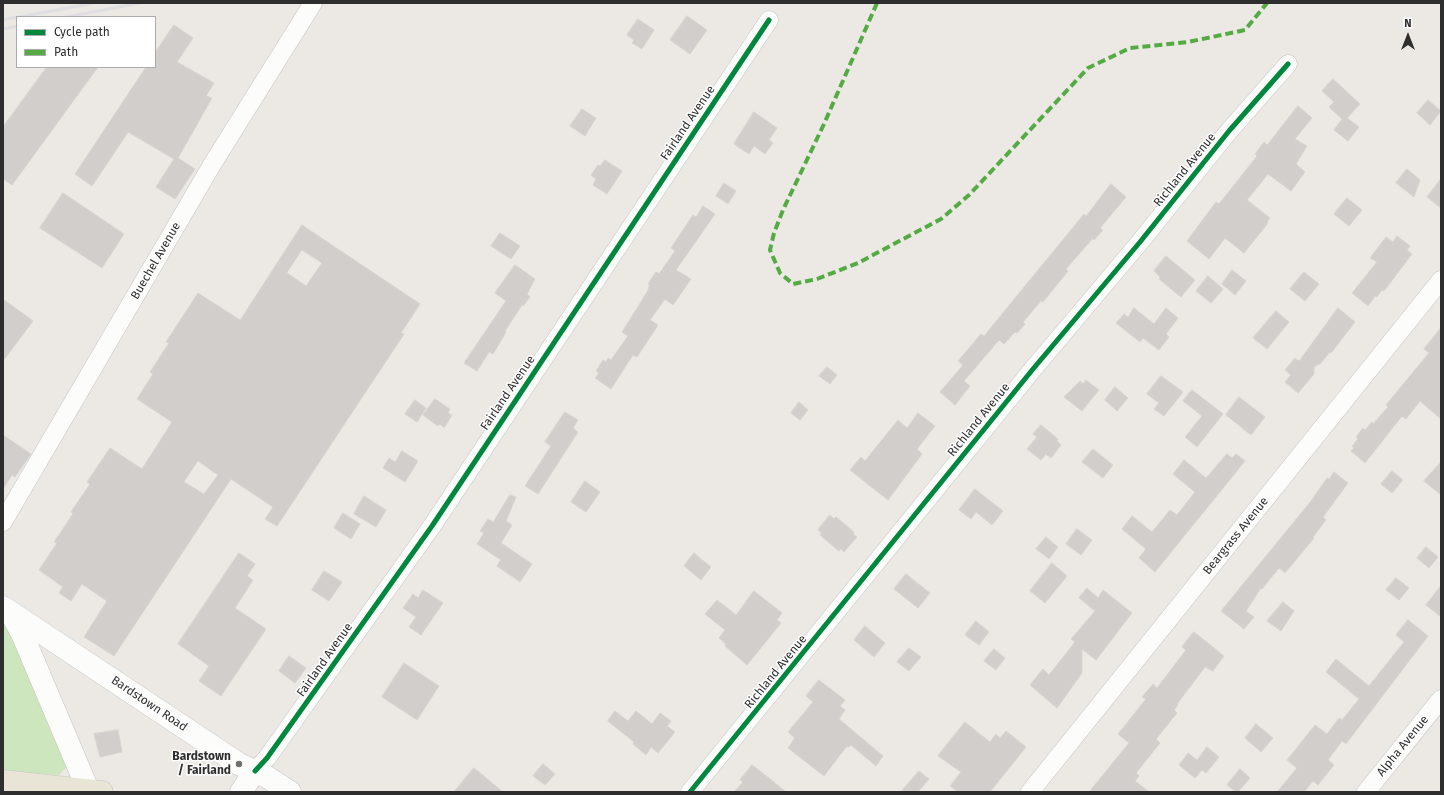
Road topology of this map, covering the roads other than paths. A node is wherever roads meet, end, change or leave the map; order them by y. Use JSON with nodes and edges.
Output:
{"nodes":[{"id":1,"x":313,"y":3,"type":"edge"},
{"id":2,"x":769,"y":20,"type":"dead end"},
{"id":3,"x":1288,"y":64,"type":"dead end"},
{"id":4,"x":1441,"y":280,"type":"edge"},
{"id":5,"x":3,"y":522,"type":"edge"},
{"id":6,"x":7,"y":609,"type":"edge"},
{"id":7,"x":1441,"y":699,"type":"edge"},
{"id":8,"x":255,"y":771,"type":"junction"},
{"id":9,"x":8,"y":785,"type":"edge"},
{"id":10,"x":93,"y":791,"type":"edge"},
{"id":11,"x":242,"y":792,"type":"edge"},
{"id":12,"x":290,"y":792,"type":"edge"},
{"id":13,"x":690,"y":792,"type":"edge"},
{"id":14,"x":1030,"y":792,"type":"edge"},
{"id":15,"x":1366,"y":792,"type":"edge"}],
"edges":[{"from":1,"to":5,"type":"street","name":"Buechel Avenue"},
{"from":2,"to":8,"type":"street","name":"Fairland Avenue"},
{"from":3,"to":13,"type":"street","name":"Richland Avenue"},
{"from":4,"to":14,"type":"street","name":"Beargrass Avenue"},
{"from":6,"to":8,"type":"main road","name":"Bardstown Road"},
{"from":6,"to":10,"type":"main road","name":"Bardstown Road"},
{"from":7,"to":15,"type":"street","name":"Alpha Avenue"},
{"from":8,"to":11,"type":"main road"},
{"from":8,"to":12,"type":"main road","name":"Bardstown Road"},
{"from":9,"to":10,"type":"main road"}]}
